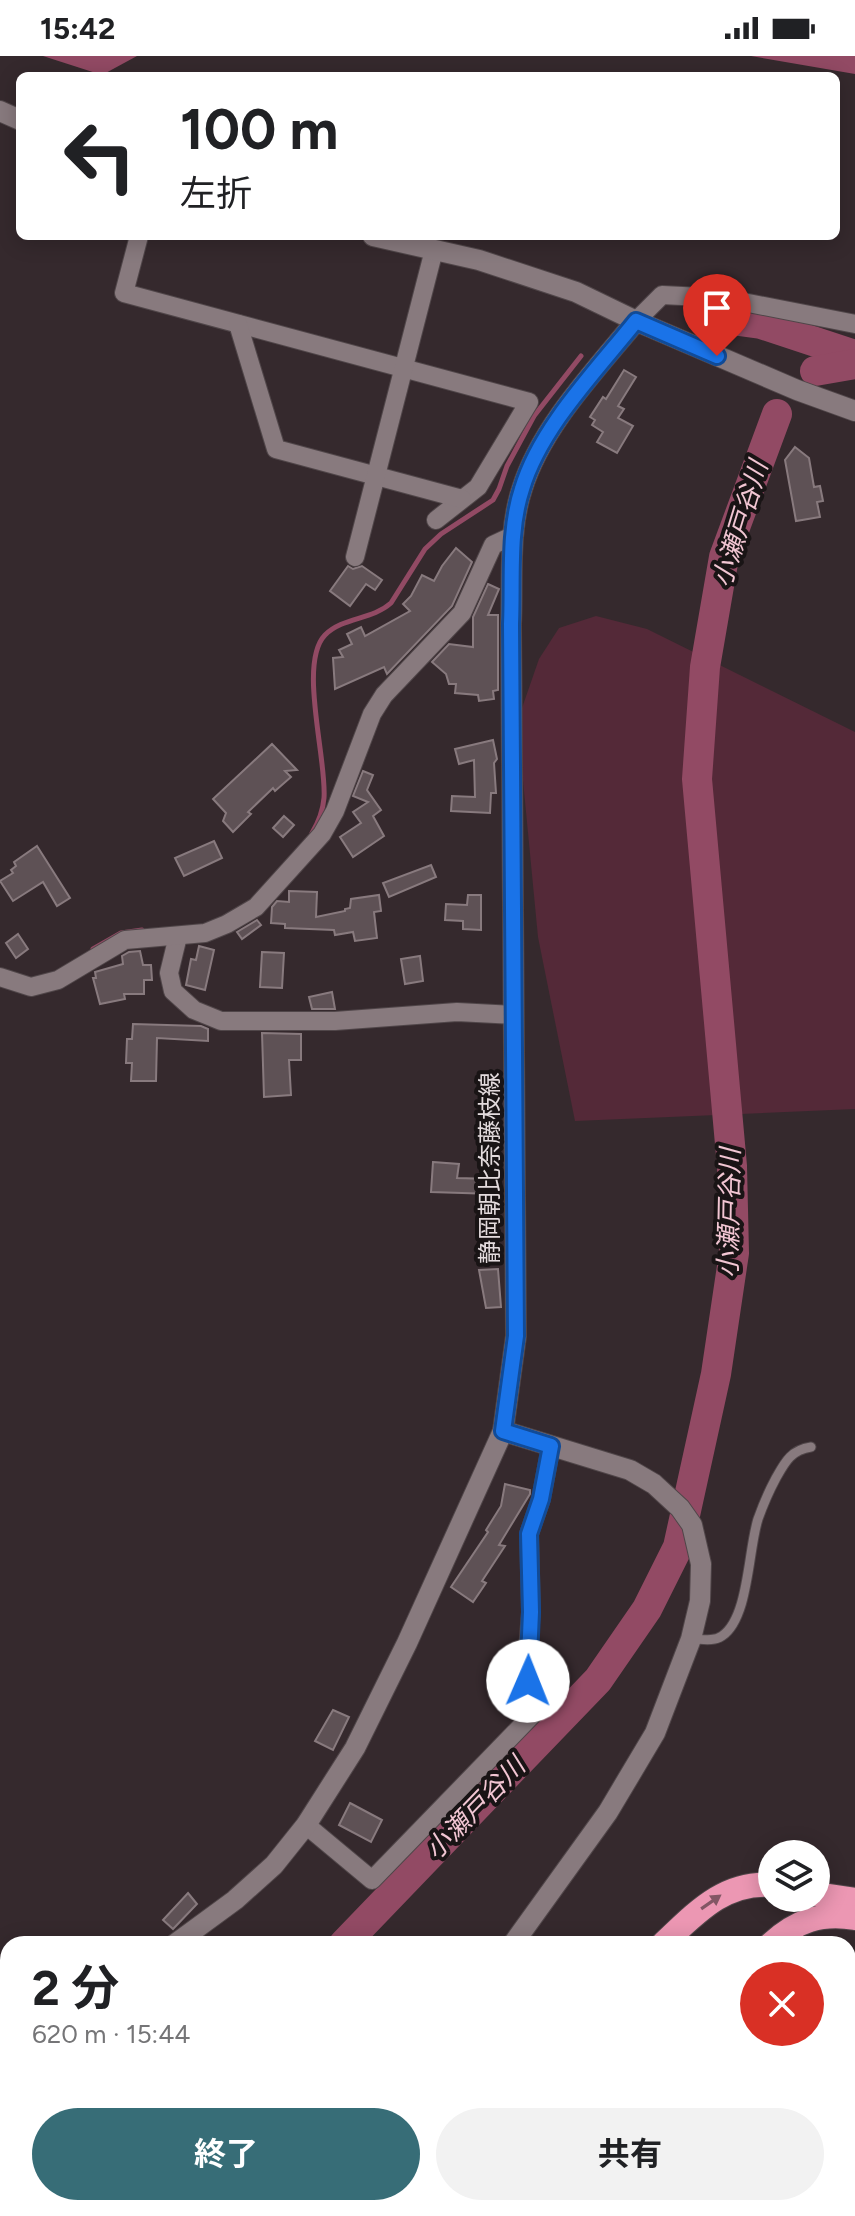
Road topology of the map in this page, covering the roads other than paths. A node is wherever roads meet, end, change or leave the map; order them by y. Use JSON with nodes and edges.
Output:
{"nodes":[{"id":1,"x":138,"y":240,"type":"edge"},
{"id":2,"x":390,"y":240,"type":"edge"},
{"id":3,"x":434,"y":250,"type":"junction"},
{"id":4,"x":636,"y":321,"type":"junction"},
{"id":5,"x":238,"y":324,"type":"junction"},
{"id":6,"x":855,"y":324,"type":"edge"},
{"id":7,"x":404,"y":369,"type":"junction"},
{"id":8,"x":855,"y":411,"type":"edge"},
{"id":9,"x":377,"y":476,"type":"junction"},
{"id":10,"x":462,"y":499,"type":"junction"},
{"id":11,"x":436,"y":520,"type":"dead end"},
{"id":12,"x":514,"y":535,"type":"junction"},
{"id":13,"x":355,"y":557,"type":"dead end"},
{"id":14,"x":178,"y":936,"type":"junction"},
{"id":15,"x":0,"y":977,"type":"edge"},
{"id":16,"x":514,"y":1015,"type":"junction"},
{"id":17,"x":503,"y":1431,"type":"junction"},
{"id":18,"x":551,"y":1446,"type":"junction"},
{"id":19,"x":811,"y":1447,"type":"dead end"},
{"id":20,"x":691,"y":1639,"type":"junction"},
{"id":21,"x":306,"y":1825,"type":"junction"},
{"id":22,"x":758,"y":1885,"type":"edge"},
{"id":23,"x":830,"y":1896,"type":"edge"},
{"id":24,"x":855,"y":1900,"type":"edge"},
{"id":25,"x":855,"y":1918,"type":"edge"},
{"id":26,"x":186,"y":1936,"type":"edge"},
{"id":27,"x":519,"y":1936,"type":"edge"},
{"id":28,"x":672,"y":1936,"type":"edge"},
{"id":29,"x":782,"y":1936,"type":"edge"}],
"edges":[{"from":1,"to":5,"type":"street"},
{"from":2,"to":3,"type":"main road"},
{"from":3,"to":4,"type":"main road"},
{"from":3,"to":7,"type":"street"},
{"from":4,"to":6,"type":"street"},
{"from":4,"to":8,"type":"main road"},
{"from":4,"to":12,"type":"main road","name":"静岡朝比奈藤枝線"},
{"from":5,"to":7,"type":"street"},
{"from":5,"to":9,"type":"street"},
{"from":7,"to":9,"type":"street"},
{"from":7,"to":10,"type":"street"},
{"from":9,"to":10,"type":"street"},
{"from":9,"to":13,"type":"street"},
{"from":10,"to":11,"type":"street"},
{"from":12,"to":14,"type":"street"},
{"from":12,"to":16,"type":"main road","name":"静岡朝比奈藤枝線"},
{"from":14,"to":15,"type":"street"},
{"from":14,"to":16,"type":"street"},
{"from":16,"to":17,"type":"main road","name":"静岡朝比奈藤枝線"},
{"from":17,"to":18,"type":"main road"},
{"from":17,"to":21,"type":"main road","name":"静岡朝比奈藤枝線"},
{"from":18,"to":20,"type":"main road"},
{"from":18,"to":21,"type":"street"},
{"from":19,"to":20,"type":"lane"},
{"from":20,"to":27,"type":"main road"},
{"from":21,"to":26,"type":"main road","name":"静岡朝比奈藤枝線"},
{"from":28,"to":22,"type":"highway","one_way":true},
{"from":23,"to":24,"type":"highway"},
{"from":25,"to":29,"type":"highway"}]}
